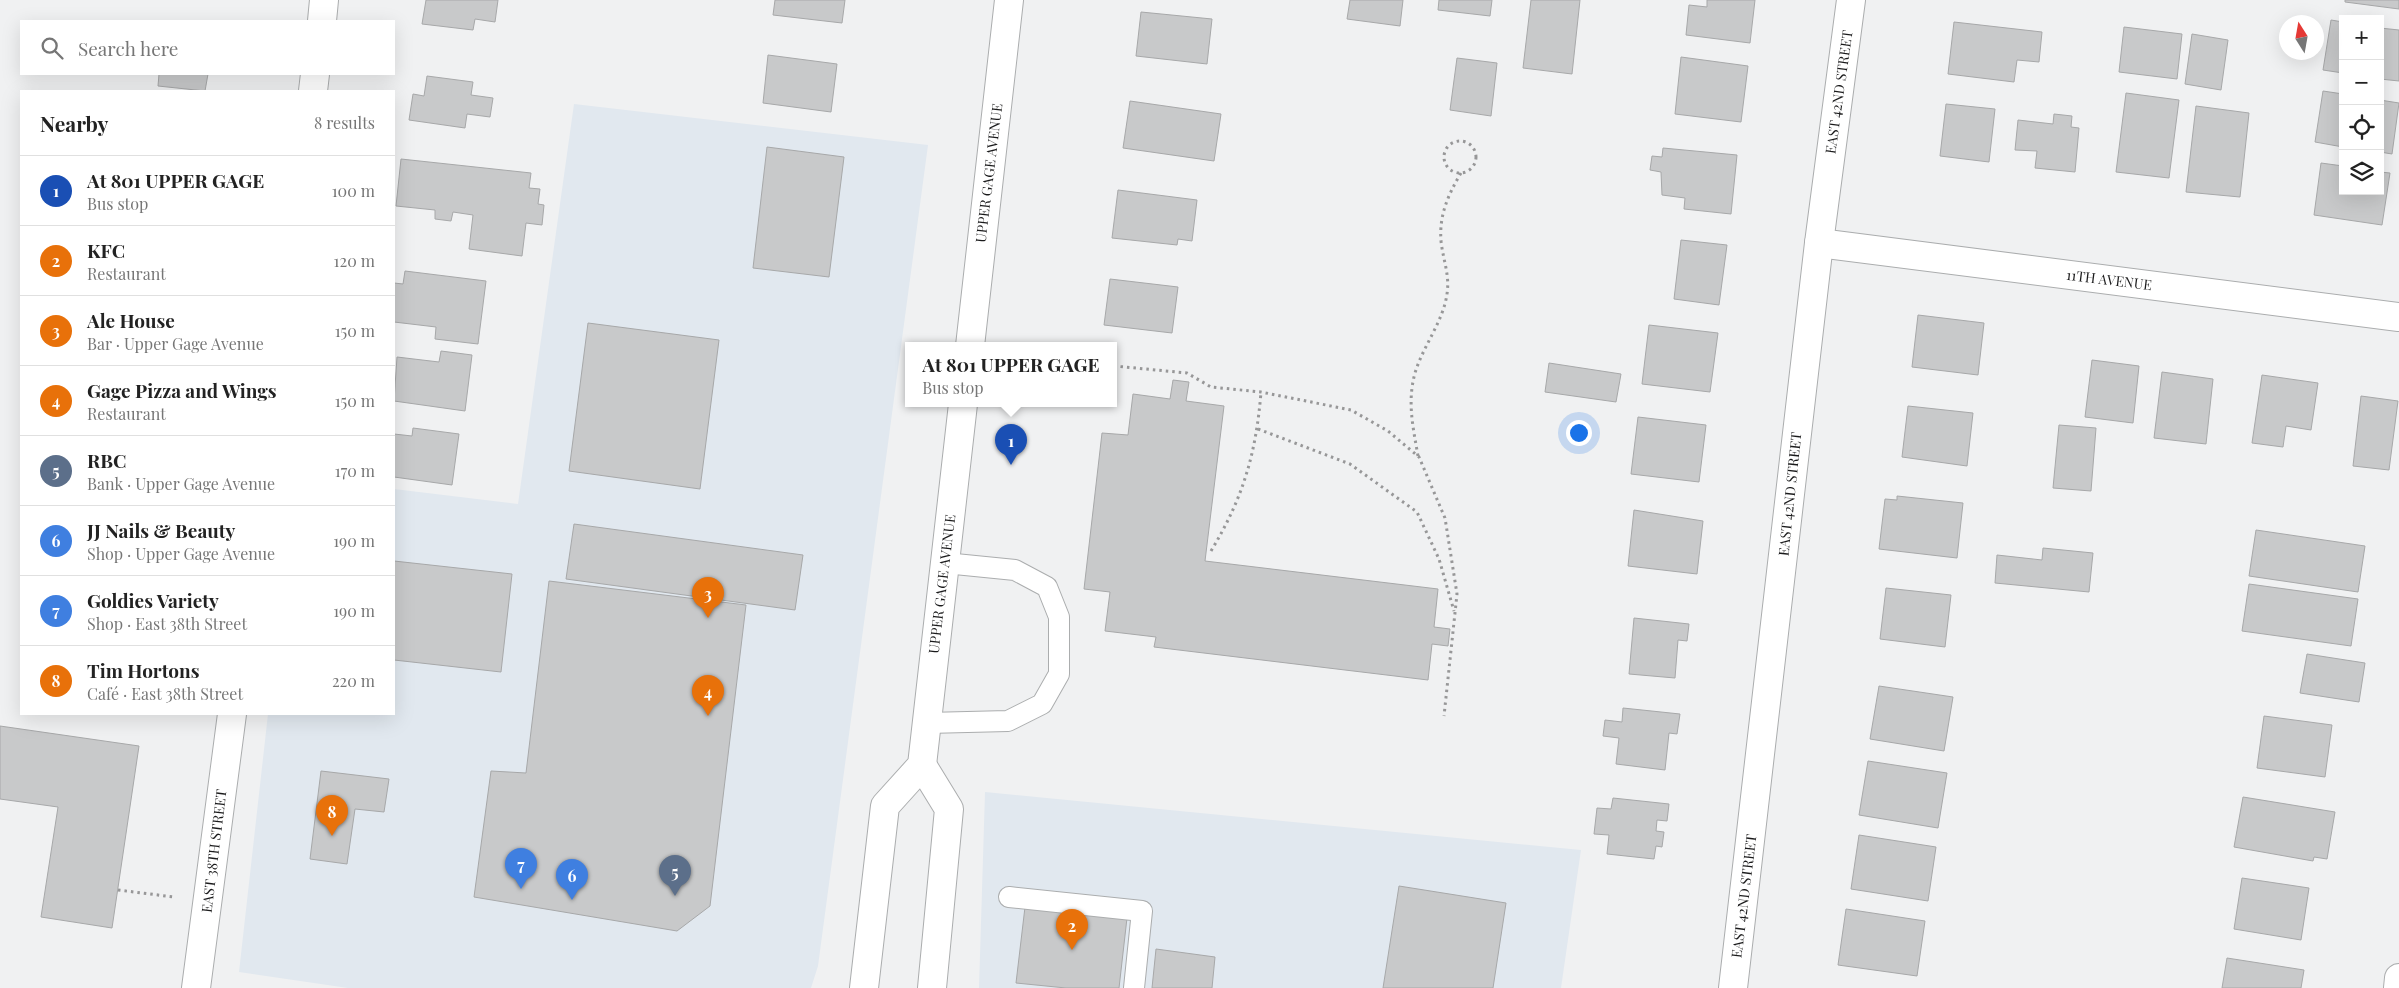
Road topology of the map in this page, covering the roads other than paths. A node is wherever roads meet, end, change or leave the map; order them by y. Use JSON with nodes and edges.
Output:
{"nodes":[{"id":1,"x":324,"y":0,"type":"edge"},
{"id":2,"x":1009,"y":0,"type":"edge"},
{"id":3,"x":1851,"y":0,"type":"edge"},
{"id":4,"x":322,"y":20,"type":"edge"},
{"id":5,"x":315,"y":75,"type":"edge"},
{"id":6,"x":313,"y":90,"type":"edge"},
{"id":7,"x":1819,"y":243,"type":"junction"},
{"id":8,"x":2399,"y":317,"type":"edge"},
{"id":9,"x":970,"y":342,"type":"edge"},
{"id":10,"x":963,"y":407,"type":"edge"},
{"id":11,"x":945,"y":564,"type":"junction"},
{"id":12,"x":232,"y":715,"type":"edge"},
{"id":13,"x":926,"y":723,"type":"junction"},
{"id":14,"x":922,"y":765,"type":"junction"},
{"id":15,"x":1009,"y":897,"type":"dead end"},
{"id":16,"x":2399,"y":978,"type":"edge"},
{"id":17,"x":196,"y":988,"type":"edge"},
{"id":18,"x":864,"y":988,"type":"edge"},
{"id":19,"x":932,"y":988,"type":"edge"},
{"id":20,"x":1134,"y":988,"type":"edge"},
{"id":21,"x":1733,"y":988,"type":"edge"},
{"id":22,"x":2398,"y":988,"type":"edge"}],
"edges":[{"from":1,"to":4,"type":"street"},
{"from":2,"to":9,"type":"street","name":"UPPER GAGE AVENUE"},
{"from":3,"to":7,"type":"street","name":"EAST 42ND STREET"},
{"from":5,"to":6,"type":"street"},
{"from":7,"to":8,"type":"street","name":"11TH AVENUE"},
{"from":7,"to":21,"type":"street","name":"EAST 42ND STREET"},
{"from":10,"to":11,"type":"street","name":"UPPER GAGE AVENUE"},
{"from":11,"to":13,"type":"street","name":"UPPER GAGE AVENUE"},
{"from":11,"to":13,"type":"lane"},
{"from":12,"to":17,"type":"street","name":"EAST 38TH STREET"},
{"from":13,"to":14,"type":"street","name":"UPPER GAGE AVENUE"},
{"from":14,"to":18,"type":"street"},
{"from":14,"to":19,"type":"street"},
{"from":15,"to":20,"type":"lane"},
{"from":16,"to":22,"type":"street"}]}
